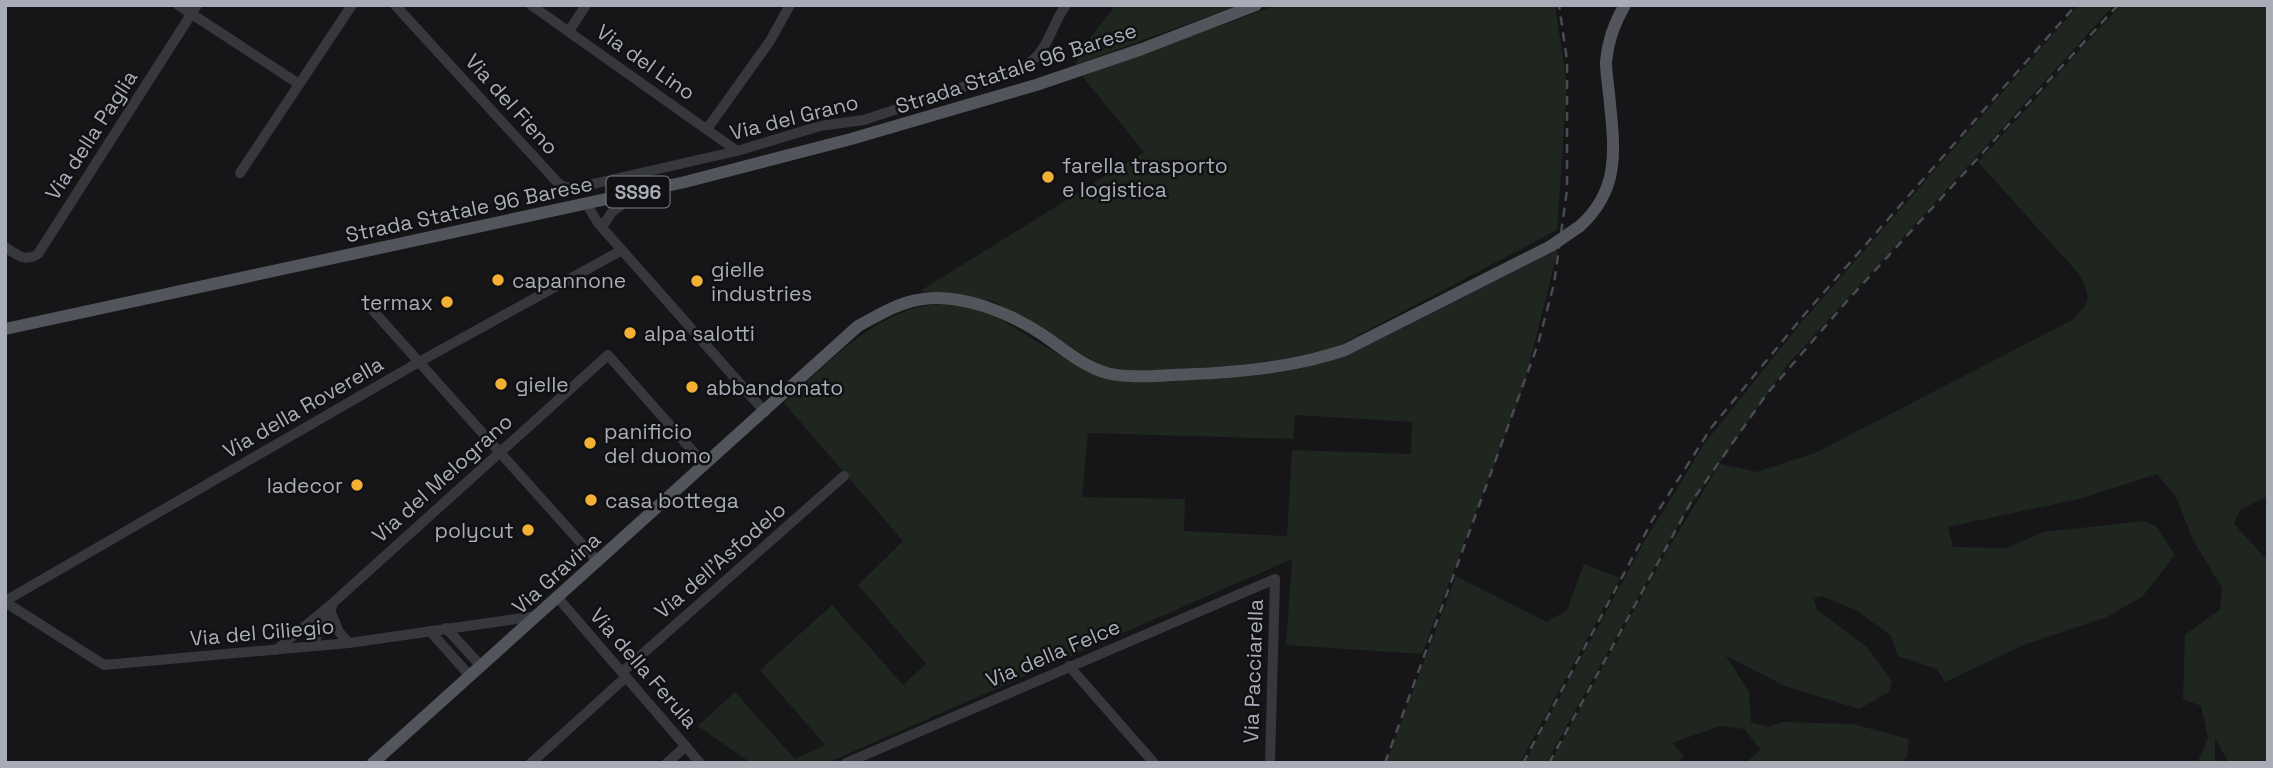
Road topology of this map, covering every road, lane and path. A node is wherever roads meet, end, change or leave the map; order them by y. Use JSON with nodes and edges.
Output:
{"nodes":[{"id":1,"x":178,"y":5,"type":"edge"},
{"id":2,"x":352,"y":5,"type":"edge"},
{"id":3,"x":395,"y":5,"type":"edge"},
{"id":4,"x":531,"y":5,"type":"edge"},
{"id":5,"x":586,"y":5,"type":"edge"},
{"id":6,"x":790,"y":5,"type":"edge"},
{"id":7,"x":1066,"y":5,"type":"edge"},
{"id":8,"x":1256,"y":5,"type":"edge"},
{"id":9,"x":1625,"y":5,"type":"edge"},
{"id":10,"x":194,"y":9,"type":"edge"},
{"id":11,"x":569,"y":31,"type":"junction"},
{"id":12,"x":299,"y":84,"type":"junction"},
{"id":13,"x":707,"y":129,"type":"junction"},
{"id":14,"x":737,"y":151,"type":"junction"},
{"id":15,"x":240,"y":173,"type":"dead end"},
{"id":16,"x":617,"y":179,"type":"junction"},
{"id":17,"x":640,"y":191,"type":"junction"},
{"id":18,"x":619,"y":196,"type":"junction"},
{"id":19,"x":600,"y":200,"type":"junction"},
{"id":20,"x":586,"y":203,"type":"junction"},
{"id":21,"x":604,"y":223,"type":"junction"},
{"id":22,"x":5,"y":247,"type":"edge"},
{"id":23,"x":622,"y":250,"type":"junction"},
{"id":24,"x":368,"y":305,"type":"dead end"},
{"id":25,"x":5,"y":329,"type":"edge"},
{"id":26,"x":419,"y":362,"type":"junction"},
{"id":27,"x":765,"y":412,"type":"junction"},
{"id":28,"x":500,"y":452,"type":"junction"},
{"id":29,"x":705,"y":465,"type":"junction"},
{"id":30,"x":844,"y":476,"type":"dead end"},
{"id":31,"x":598,"y":562,"type":"junction"},
{"id":32,"x":1275,"y":579,"type":"joint"},
{"id":33,"x":558,"y":598,"type":"junction"},
{"id":34,"x":5,"y":602,"type":"edge"},
{"id":35,"x":332,"y":606,"type":"junction"},
{"id":36,"x":538,"y":616,"type":"junction"},
{"id":37,"x":446,"y":628,"type":"junction"},
{"id":38,"x":430,"y":631,"type":"junction"},
{"id":39,"x":349,"y":643,"type":"junction"},
{"id":40,"x":312,"y":646,"type":"junction"},
{"id":41,"x":276,"y":650,"type":"junction"},
{"id":42,"x":481,"y":666,"type":"junction"},
{"id":43,"x":1069,"y":666,"type":"junction"},
{"id":44,"x":624,"y":675,"type":"junction"},
{"id":45,"x":470,"y":676,"type":"junction"},
{"id":46,"x":686,"y":746,"type":"junction"},
{"id":47,"x":373,"y":763,"type":"edge"},
{"id":48,"x":531,"y":763,"type":"edge"},
{"id":49,"x":667,"y":763,"type":"edge"},
{"id":50,"x":700,"y":763,"type":"edge"},
{"id":51,"x":846,"y":763,"type":"edge"},
{"id":52,"x":1154,"y":763,"type":"edge"},
{"id":53,"x":1270,"y":763,"type":"edge"}],
"edges":[{"from":1,"to":10,"type":"street"},
{"from":2,"to":12,"type":"street"},
{"from":3,"to":16,"type":"street","name":"Via del Fieno"},
{"from":4,"to":11,"type":"street","name":"Via del Lino"},
{"from":5,"to":11,"type":"street"},
{"from":6,"to":13,"type":"street"},
{"from":7,"to":14,"type":"street","name":"Via del Grano"},
{"from":8,"to":17,"type":"main road","name":"Strada Statale 96 Barese","number":"SS96"},
{"from":9,"to":27,"type":"main road","name":"Via Gravina","bridge":true},
{"from":10,"to":12,"type":"street"},
{"from":10,"to":22,"type":"street","name":"Via della Paglia"},
{"from":11,"to":13,"type":"street","name":"Via del Lino"},
{"from":12,"to":15,"type":"street"},
{"from":13,"to":14,"type":"street","name":"Via del Lino"},
{"from":14,"to":16,"type":"street","name":"Via del Grano"},
{"from":16,"to":18,"type":"street"},
{"from":17,"to":18,"type":"main road","name":"Strada Statale 96 Barese","number":"SS96"},
{"from":17,"to":21,"type":"street"},
{"from":18,"to":19,"type":"main road","name":"Strada Statale 96 Barese","number":"SS96"},
{"from":19,"to":20,"type":"main road","name":"Strada Statale 96 Barese","number":"SS96"},
{"from":19,"to":21,"type":"street"},
{"from":20,"to":21,"type":"street"},
{"from":20,"to":25,"type":"main road","name":"Strada Statale 96 Barese","number":"SS96"},
{"from":21,"to":23,"type":"street"},
{"from":23,"to":26,"type":"street","name":"Via della Roverella"},
{"from":23,"to":27,"type":"street"},
{"from":24,"to":26,"type":"street"},
{"from":26,"to":28,"type":"street"},
{"from":26,"to":34,"type":"street","name":"Via della Roverella"},
{"from":27,"to":29,"type":"main road","name":"Via Gravina"},
{"from":28,"to":29,"type":"street","name":"Via del Melograno"},
{"from":28,"to":31,"type":"street"},
{"from":28,"to":35,"type":"street","name":"Via del Melograno"},
{"from":29,"to":31,"type":"main road","name":"Via Gravina"},
{"from":30,"to":44,"type":"street","name":"Via dell'Asfodelo"},
{"from":31,"to":33,"type":"main road","name":"Via Gravina"},
{"from":32,"to":43,"type":"street","name":"Via della Felce"},
{"from":32,"to":53,"type":"street","name":"Via Pacciarella"},
{"from":33,"to":36,"type":"main road","name":"Via Gravina"},
{"from":33,"to":44,"type":"street","name":"Via della Ferula"},
{"from":34,"to":41,"type":"street","name":"Via del Ciliegio"},
{"from":35,"to":39,"type":"street"},
{"from":35,"to":40,"type":"street"},
{"from":35,"to":41,"type":"street","name":"Via del Melograno"},
{"from":36,"to":37,"type":"street","name":"Via del Ciliegio"},
{"from":36,"to":42,"type":"main road","name":"Via Gravina"},
{"from":37,"to":38,"type":"street","name":"Via del Ciliegio"},
{"from":37,"to":42,"type":"street"},
{"from":38,"to":39,"type":"street","name":"Via del Ciliegio"},
{"from":38,"to":45,"type":"street"},
{"from":39,"to":40,"type":"street","name":"Via del Ciliegio"},
{"from":40,"to":41,"type":"street","name":"Via del Ciliegio"},
{"from":42,"to":45,"type":"main road","name":"Via Gravina"},
{"from":43,"to":51,"type":"street","name":"Via della Felce"},
{"from":43,"to":52,"type":"street"},
{"from":44,"to":46,"type":"street","name":"Via della Ferula"},
{"from":44,"to":48,"type":"street","name":"Via dell'Asfodelo"},
{"from":45,"to":47,"type":"main road","name":"Via Gravina"},
{"from":46,"to":49,"type":"street"},
{"from":46,"to":50,"type":"street","name":"Via della Ferula"}]}
